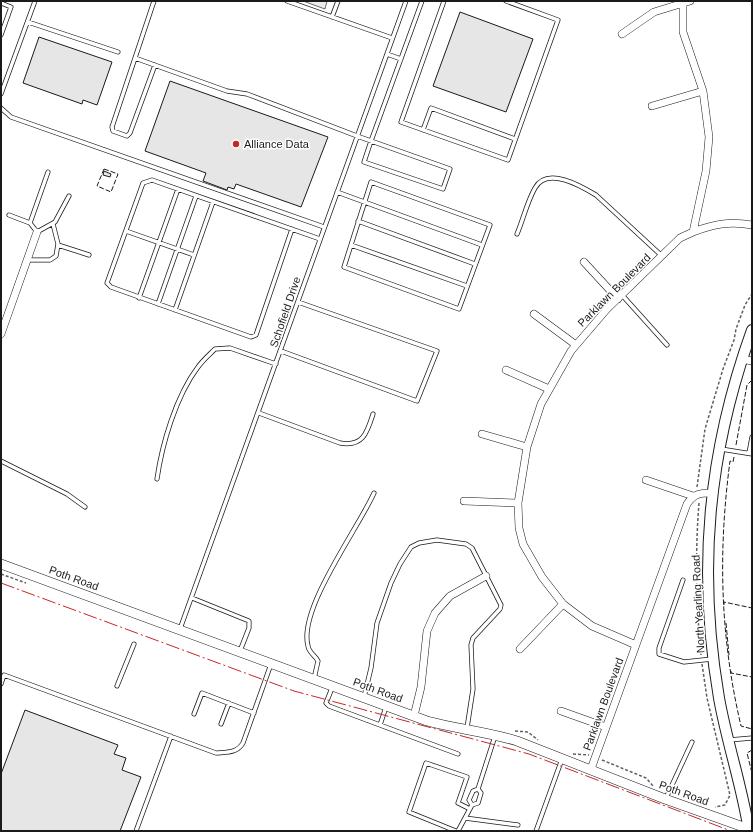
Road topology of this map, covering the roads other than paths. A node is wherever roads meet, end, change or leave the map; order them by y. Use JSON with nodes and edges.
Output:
{"nodes":[{"id":1,"x":35,"y":1,"type":"edge"},
{"id":2,"x":154,"y":1,"type":"edge"},
{"id":3,"x":287,"y":1,"type":"edge"},
{"id":4,"x":338,"y":1,"type":"edge"},
{"id":5,"x":404,"y":1,"type":"edge"},
{"id":6,"x":422,"y":1,"type":"edge"},
{"id":7,"x":444,"y":1,"type":"edge"},
{"id":8,"x":506,"y":1,"type":"edge"},
{"id":9,"x":686,"y":2,"type":"edge"},
{"id":10,"x":1,"y":3,"type":"edge"},
{"id":11,"x":300,"y":3,"type":"edge"},
{"id":12,"x":332,"y":17,"type":"junction"},
{"id":13,"x":28,"y":22,"type":"junction"},
{"id":14,"x":622,"y":34,"type":"dead end"},
{"id":15,"x":1,"y":35,"type":"edge"},
{"id":16,"x":392,"y":38,"type":"junction"},
{"id":17,"x":118,"y":52,"type":"dead end"},
{"id":18,"x":387,"y":54,"type":"junction"},
{"id":19,"x":135,"y":58,"type":"junction"},
{"id":20,"x":401,"y":59,"type":"junction"},
{"id":21,"x":155,"y":65,"type":"junction"},
{"id":22,"x":703,"y":91,"type":"junction"},
{"id":23,"x":1,"y":94,"type":"edge"},
{"id":24,"x":652,"y":106,"type":"dead end"},
{"id":25,"x":1,"y":108,"type":"edge"},
{"id":26,"x":423,"y":130,"type":"junction"},
{"id":27,"x":357,"y":136,"type":"junction"},
{"id":28,"x":515,"y":139,"type":"junction"},
{"id":29,"x":371,"y":141,"type":"junction"},
{"id":30,"x":48,"y":172,"type":"dead end"},
{"id":31,"x":178,"y":189,"type":"junction"},
{"id":32,"x":337,"y":192,"type":"junction"},
{"id":33,"x":69,"y":196,"type":"dead end"},
{"id":34,"x":196,"y":196,"type":"junction"},
{"id":35,"x":213,"y":202,"type":"junction"},
{"id":36,"x":364,"y":202,"type":"junction"},
{"id":37,"x":9,"y":215,"type":"dead end"},
{"id":38,"x":358,"y":221,"type":"junction"},
{"id":39,"x":30,"y":223,"type":"junction"},
{"id":40,"x":53,"y":224,"type":"junction"},
{"id":41,"x":752,"y":225,"type":"edge"},
{"id":42,"x":324,"y":227,"type":"junction"},
{"id":43,"x":292,"y":229,"type":"junction"},
{"id":44,"x":126,"y":231,"type":"junction"},
{"id":45,"x":37,"y":232,"type":"junction"},
{"id":46,"x":693,"y":232,"type":"junction"},
{"id":47,"x":517,"y":234,"type":"dead end"},
{"id":48,"x":320,"y":239,"type":"junction"},
{"id":49,"x":159,"y":243,"type":"junction"},
{"id":50,"x":58,"y":245,"type":"junction"},
{"id":51,"x":351,"y":245,"type":"junction"},
{"id":52,"x":482,"y":245,"type":"junction"},
{"id":53,"x":177,"y":249,"type":"junction"},
{"id":54,"x":89,"y":255,"type":"dead end"},
{"id":55,"x":194,"y":256,"type":"junction"},
{"id":56,"x":663,"y":256,"type":"junction"},
{"id":57,"x":27,"y":260,"type":"junction"},
{"id":58,"x":584,"y":262,"type":"dead end"},
{"id":59,"x":475,"y":264,"type":"junction"},
{"id":60,"x":467,"y":286,"type":"junction"},
{"id":61,"x":620,"y":297,"type":"junction"},
{"id":62,"x":139,"y":298,"type":"junction"},
{"id":63,"x":298,"y":302,"type":"junction"},
{"id":64,"x":158,"y":304,"type":"junction"},
{"id":65,"x":175,"y":310,"type":"junction"},
{"id":66,"x":534,"y":314,"type":"dead end"},
{"id":67,"x":752,"y":330,"type":"edge"},
{"id":68,"x":1,"y":334,"type":"edge"},
{"id":69,"x":576,"y":345,"type":"junction"},
{"id":70,"x":667,"y":345,"type":"dead end"},
{"id":71,"x":281,"y":351,"type":"junction"},
{"id":72,"x":741,"y":359,"type":"junction"},
{"id":73,"x":752,"y":361,"type":"edge"},
{"id":74,"x":276,"y":364,"type":"junction"},
{"id":75,"x":506,"y":370,"type":"dead end"},
{"id":76,"x":549,"y":389,"type":"junction"},
{"id":77,"x":259,"y":413,"type":"junction"},
{"id":78,"x":373,"y":414,"type":"dead end"},
{"id":79,"x":482,"y":434,"type":"dead end"},
{"id":80,"x":752,"y":437,"type":"edge"},
{"id":81,"x":526,"y":447,"type":"junction"},
{"id":82,"x":718,"y":449,"type":"junction"},
{"id":83,"x":750,"y":453,"type":"edge"},
{"id":84,"x":1,"y":461,"type":"edge"},
{"id":85,"x":157,"y":479,"type":"dead end"},
{"id":86,"x":646,"y":480,"type":"dead end"},
{"id":87,"x":374,"y":493,"type":"dead end"},
{"id":88,"x":712,"y":493,"type":"junction"},
{"id":89,"x":695,"y":495,"type":"junction"},
{"id":90,"x":464,"y":501,"type":"dead end"},
{"id":91,"x":518,"y":503,"type":"junction"},
{"id":92,"x":85,"y":507,"type":"dead end"},
{"id":93,"x":1,"y":564,"type":"edge"},
{"id":94,"x":486,"y":576,"type":"junction"},
{"id":95,"x":683,"y":580,"type":"dead end"},
{"id":96,"x":192,"y":598,"type":"junction"},
{"id":97,"x":562,"y":604,"type":"junction"},
{"id":98,"x":180,"y":630,"type":"junction"},
{"id":99,"x":134,"y":644,"type":"dead end"},
{"id":100,"x":636,"y":645,"type":"junction"},
{"id":101,"x":520,"y":649,"type":"dead end"},
{"id":102,"x":240,"y":652,"type":"junction"},
{"id":103,"x":714,"y":658,"type":"junction"},
{"id":104,"x":271,"y":663,"type":"junction"},
{"id":105,"x":314,"y":679,"type":"junction"},
{"id":106,"x":1,"y":684,"type":"edge"},
{"id":107,"x":117,"y":686,"type":"dead end"},
{"id":108,"x":333,"y":686,"type":"junction"},
{"id":109,"x":364,"y":698,"type":"junction"},
{"id":110,"x":229,"y":703,"type":"junction"},
{"id":111,"x":386,"y":706,"type":"junction"},
{"id":112,"x":561,"y":711,"type":"dead end"},
{"id":113,"x":254,"y":713,"type":"junction"},
{"id":114,"x":194,"y":714,"type":"dead end"},
{"id":115,"x":414,"y":716,"type":"junction"},
{"id":116,"x":221,"y":724,"type":"dead end"},
{"id":117,"x":380,"y":725,"type":"junction"},
{"id":118,"x":606,"y":727,"type":"junction"},
{"id":119,"x":467,"y":730,"type":"junction"},
{"id":120,"x":496,"y":735,"type":"junction"},
{"id":121,"x":171,"y":736,"type":"junction"},
{"id":122,"x":752,"y":738,"type":"edge"},
{"id":123,"x":730,"y":740,"type":"junction"},
{"id":124,"x":692,"y":742,"type":"dead end"},
{"id":125,"x":458,"y":754,"type":"dead end"},
{"id":126,"x":565,"y":755,"type":"junction"},
{"id":127,"x":591,"y":769,"type":"junction"},
{"id":128,"x":478,"y":789,"type":"junction"},
{"id":129,"x":667,"y":796,"type":"junction"},
{"id":130,"x":472,"y":805,"type":"junction"},
{"id":131,"x":470,"y":809,"type":"junction"},
{"id":132,"x":465,"y":818,"type":"junction"},
{"id":133,"x":518,"y":825,"type":"dead end"},
{"id":134,"x":750,"y":830,"type":"edge"},
{"id":135,"x":136,"y":831,"type":"edge"},
{"id":136,"x":457,"y":831,"type":"edge"},
{"id":137,"x":536,"y":831,"type":"edge"}],
"edges":[{"from":1,"to":13,"type":"lane"},
{"from":2,"to":19,"type":"lane"},
{"from":3,"to":11,"type":"lane"},
{"from":4,"to":12,"type":"lane"},
{"from":5,"to":16,"type":"lane","name":"Schofield Drive"},
{"from":6,"to":20,"type":"lane"},
{"from":7,"to":26,"type":"lane"},
{"from":8,"to":28,"type":"lane"},
{"from":9,"to":14,"type":"street"},
{"from":9,"to":22,"type":"street"},
{"from":10,"to":15,"type":"lane"},
{"from":11,"to":12,"type":"lane"},
{"from":12,"to":16,"type":"lane"},
{"from":13,"to":17,"type":"lane"},
{"from":13,"to":23,"type":"lane"},
{"from":16,"to":18,"type":"lane","name":"Schofield Drive"},
{"from":18,"to":20,"type":"lane"},
{"from":18,"to":27,"type":"lane","name":"Schofield Drive"},
{"from":19,"to":21,"type":"lane"},
{"from":19,"to":21,"type":"lane"},
{"from":20,"to":29,"type":"lane"},
{"from":21,"to":27,"type":"lane"},
{"from":22,"to":24,"type":"street"},
{"from":22,"to":46,"type":"street"},
{"from":25,"to":42,"type":"lane"},
{"from":26,"to":28,"type":"lane"},
{"from":26,"to":28,"type":"lane"},
{"from":27,"to":29,"type":"lane"},
{"from":27,"to":32,"type":"lane","name":"Schofield Drive"},
{"from":29,"to":29,"type":"lane"},
{"from":30,"to":39,"type":"lane"},
{"from":31,"to":34,"type":"lane"},
{"from":31,"to":44,"type":"lane"},
{"from":31,"to":49,"type":"lane"},
{"from":32,"to":36,"type":"lane"},
{"from":32,"to":42,"type":"lane","name":"Schofield Drive"},
{"from":33,"to":40,"type":"lane"},
{"from":34,"to":35,"type":"lane"},
{"from":34,"to":53,"type":"lane"},
{"from":35,"to":43,"type":"lane"},
{"from":35,"to":55,"type":"lane"},
{"from":36,"to":38,"type":"lane"},
{"from":36,"to":52,"type":"lane"},
{"from":36,"to":52,"type":"lane"},
{"from":37,"to":39,"type":"lane"},
{"from":38,"to":51,"type":"lane"},
{"from":38,"to":59,"type":"lane"},
{"from":39,"to":45,"type":"lane"},
{"from":40,"to":45,"type":"lane"},
{"from":40,"to":50,"type":"lane"},
{"from":41,"to":46,"type":"street","name":"Parklawn Boulevard"},
{"from":42,"to":48,"type":"lane","name":"Schofield Drive"},
{"from":43,"to":48,"type":"lane"},
{"from":43,"to":65,"type":"lane"},
{"from":44,"to":49,"type":"lane"},
{"from":44,"to":62,"type":"lane"},
{"from":45,"to":57,"type":"street"},
{"from":46,"to":56,"type":"street","name":"Parklawn Boulevard"},
{"from":47,"to":56,"type":"lane"},
{"from":48,"to":63,"type":"lane","name":"Schofield Drive"},
{"from":49,"to":53,"type":"lane"},
{"from":49,"to":62,"type":"lane"},
{"from":50,"to":54,"type":"lane"},
{"from":50,"to":57,"type":"lane"},
{"from":51,"to":60,"type":"lane"},
{"from":51,"to":60,"type":"lane"},
{"from":52,"to":59,"type":"lane"},
{"from":53,"to":55,"type":"lane"},
{"from":53,"to":64,"type":"lane"},
{"from":55,"to":65,"type":"lane"},
{"from":56,"to":61,"type":"street","name":"Parklawn Boulevard"},
{"from":57,"to":68,"type":"street"},
{"from":58,"to":61,"type":"street"},
{"from":59,"to":60,"type":"lane"},
{"from":61,"to":69,"type":"street","name":"Parklawn Boulevard"},
{"from":61,"to":70,"type":"lane"},
{"from":62,"to":64,"type":"lane"},
{"from":63,"to":71,"type":"lane","name":"Schofield Drive"},
{"from":63,"to":71,"type":"lane"},
{"from":64,"to":65,"type":"lane"},
{"from":66,"to":69,"type":"street"},
{"from":67,"to":72,"type":"main road","name":"North Yearling Road"},
{"from":69,"to":76,"type":"street","name":"Parklawn Boulevard"},
{"from":71,"to":74,"type":"lane","name":"Schofield Drive"},
{"from":72,"to":73,"type":"street"},
{"from":72,"to":82,"type":"main road","name":"North Yearling Road"},
{"from":74,"to":77,"type":"lane","name":"Schofield Drive"},
{"from":74,"to":85,"type":"lane"},
{"from":75,"to":76,"type":"street"},
{"from":76,"to":81,"type":"street","name":"Parklawn Boulevard"},
{"from":77,"to":78,"type":"lane"},
{"from":77,"to":96,"type":"lane","name":"Schofield Drive"},
{"from":79,"to":81,"type":"street"},
{"from":80,"to":83,"type":"lane"},
{"from":81,"to":91,"type":"street","name":"Parklawn Boulevard"},
{"from":82,"to":83,"type":"lane"},
{"from":82,"to":88,"type":"main road","name":"North Yearling Road"},
{"from":84,"to":92,"type":"lane"},
{"from":86,"to":89,"type":"street"},
{"from":87,"to":105,"type":"lane"},
{"from":88,"to":89,"type":"street"},
{"from":88,"to":103,"type":"main road","name":"North Yearling Road"},
{"from":89,"to":100,"type":"street","name":"Parklawn Boulevard"},
{"from":90,"to":91,"type":"street"},
{"from":91,"to":97,"type":"street","name":"Parklawn Boulevard"},
{"from":93,"to":98,"type":"street","name":"Poth Road"},
{"from":94,"to":109,"type":"lane"},
{"from":94,"to":115,"type":"street"},
{"from":94,"to":119,"type":"lane"},
{"from":95,"to":103,"type":"lane"},
{"from":96,"to":98,"type":"lane","name":"Schofield Drive"},
{"from":96,"to":102,"type":"lane"},
{"from":97,"to":100,"type":"street","name":"Parklawn Boulevard"},
{"from":97,"to":101,"type":"street"},
{"from":98,"to":102,"type":"street","name":"Poth Road"},
{"from":99,"to":107,"type":"lane"},
{"from":100,"to":118,"type":"street","name":"Parklawn Boulevard"},
{"from":102,"to":104,"type":"street","name":"Poth Road"},
{"from":103,"to":123,"type":"main road","name":"North Yearling Road"},
{"from":104,"to":105,"type":"street","name":"Poth Road"},
{"from":104,"to":113,"type":"lane"},
{"from":105,"to":108,"type":"street","name":"Poth Road"},
{"from":106,"to":121,"type":"lane"},
{"from":108,"to":109,"type":"street","name":"Poth Road"},
{"from":108,"to":117,"type":"lane"},
{"from":109,"to":111,"type":"street","name":"Poth Road"},
{"from":110,"to":113,"type":"lane"},
{"from":110,"to":114,"type":"lane"},
{"from":110,"to":116,"type":"lane"},
{"from":111,"to":115,"type":"street","name":"Poth Road"},
{"from":111,"to":117,"type":"lane"},
{"from":112,"to":118,"type":"street"},
{"from":113,"to":121,"type":"lane"},
{"from":115,"to":119,"type":"street","name":"Poth Road"},
{"from":117,"to":125,"type":"lane"},
{"from":118,"to":127,"type":"street","name":"Parklawn Boulevard"},
{"from":119,"to":120,"type":"street","name":"Poth Road"},
{"from":120,"to":126,"type":"street","name":"Poth Road"},
{"from":120,"to":128,"type":"lane"},
{"from":121,"to":135,"type":"lane"},
{"from":122,"to":123,"type":"lane"},
{"from":123,"to":134,"type":"main road","name":"North Yearling Road"},
{"from":124,"to":129,"type":"lane"},
{"from":126,"to":127,"type":"street","name":"Poth Road"},
{"from":126,"to":137,"type":"lane"},
{"from":127,"to":129,"type":"street","name":"Poth Road"},
{"from":128,"to":130,"type":"lane"},
{"from":128,"to":130,"type":"lane"},
{"from":129,"to":134,"type":"street","name":"Poth Road"},
{"from":130,"to":131,"type":"lane"},
{"from":131,"to":132,"type":"lane"},
{"from":131,"to":136,"type":"lane"},
{"from":132,"to":133,"type":"lane"},
{"from":132,"to":136,"type":"lane"}]}
